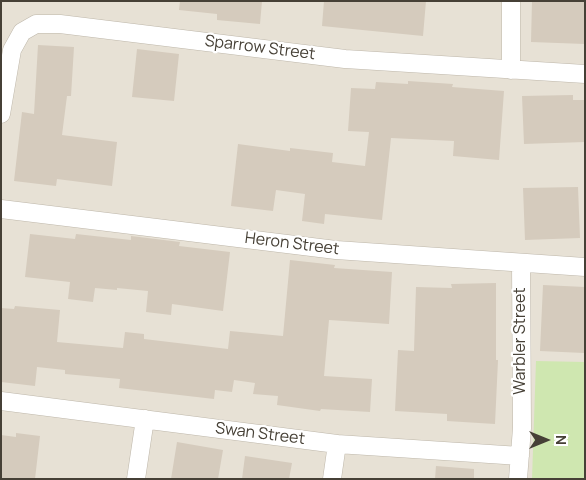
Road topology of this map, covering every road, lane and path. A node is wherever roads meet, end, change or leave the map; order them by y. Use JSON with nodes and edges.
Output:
{"nodes":[{"id":1,"x":511,"y":1,"type":"edge"},
{"id":2,"x":511,"y":70,"type":"junction"},
{"id":3,"x":585,"y":74,"type":"edge"},
{"id":4,"x":1,"y":114,"type":"edge"},
{"id":5,"x":1,"y":209,"type":"edge"},
{"id":6,"x":520,"y":262,"type":"junction"},
{"id":7,"x":585,"y":267,"type":"edge"},
{"id":8,"x":1,"y":401,"type":"edge"},
{"id":9,"x":145,"y":419,"type":"junction"},
{"id":10,"x":338,"y":444,"type":"junction"},
{"id":11,"x":520,"y":456,"type":"junction"},
{"id":12,"x":136,"y":479,"type":"edge"},
{"id":13,"x":332,"y":479,"type":"edge"},
{"id":14,"x":518,"y":479,"type":"edge"}],
"edges":[{"from":1,"to":2,"type":"street"},
{"from":2,"to":3,"type":"street","name":"Sparrow Street"},
{"from":2,"to":4,"type":"street","name":"Sparrow Street"},
{"from":5,"to":6,"type":"street","name":"Heron Street"},
{"from":6,"to":7,"type":"street","name":"Heron Street"},
{"from":6,"to":11,"type":"street","name":"Warbler Street"},
{"from":8,"to":9,"type":"street","name":"Swan Street"},
{"from":9,"to":10,"type":"street","name":"Swan Street"},
{"from":9,"to":12,"type":"street"},
{"from":10,"to":11,"type":"street","name":"Swan Street"},
{"from":10,"to":13,"type":"street"},
{"from":11,"to":14,"type":"street","name":"Warbler Street"}]}
